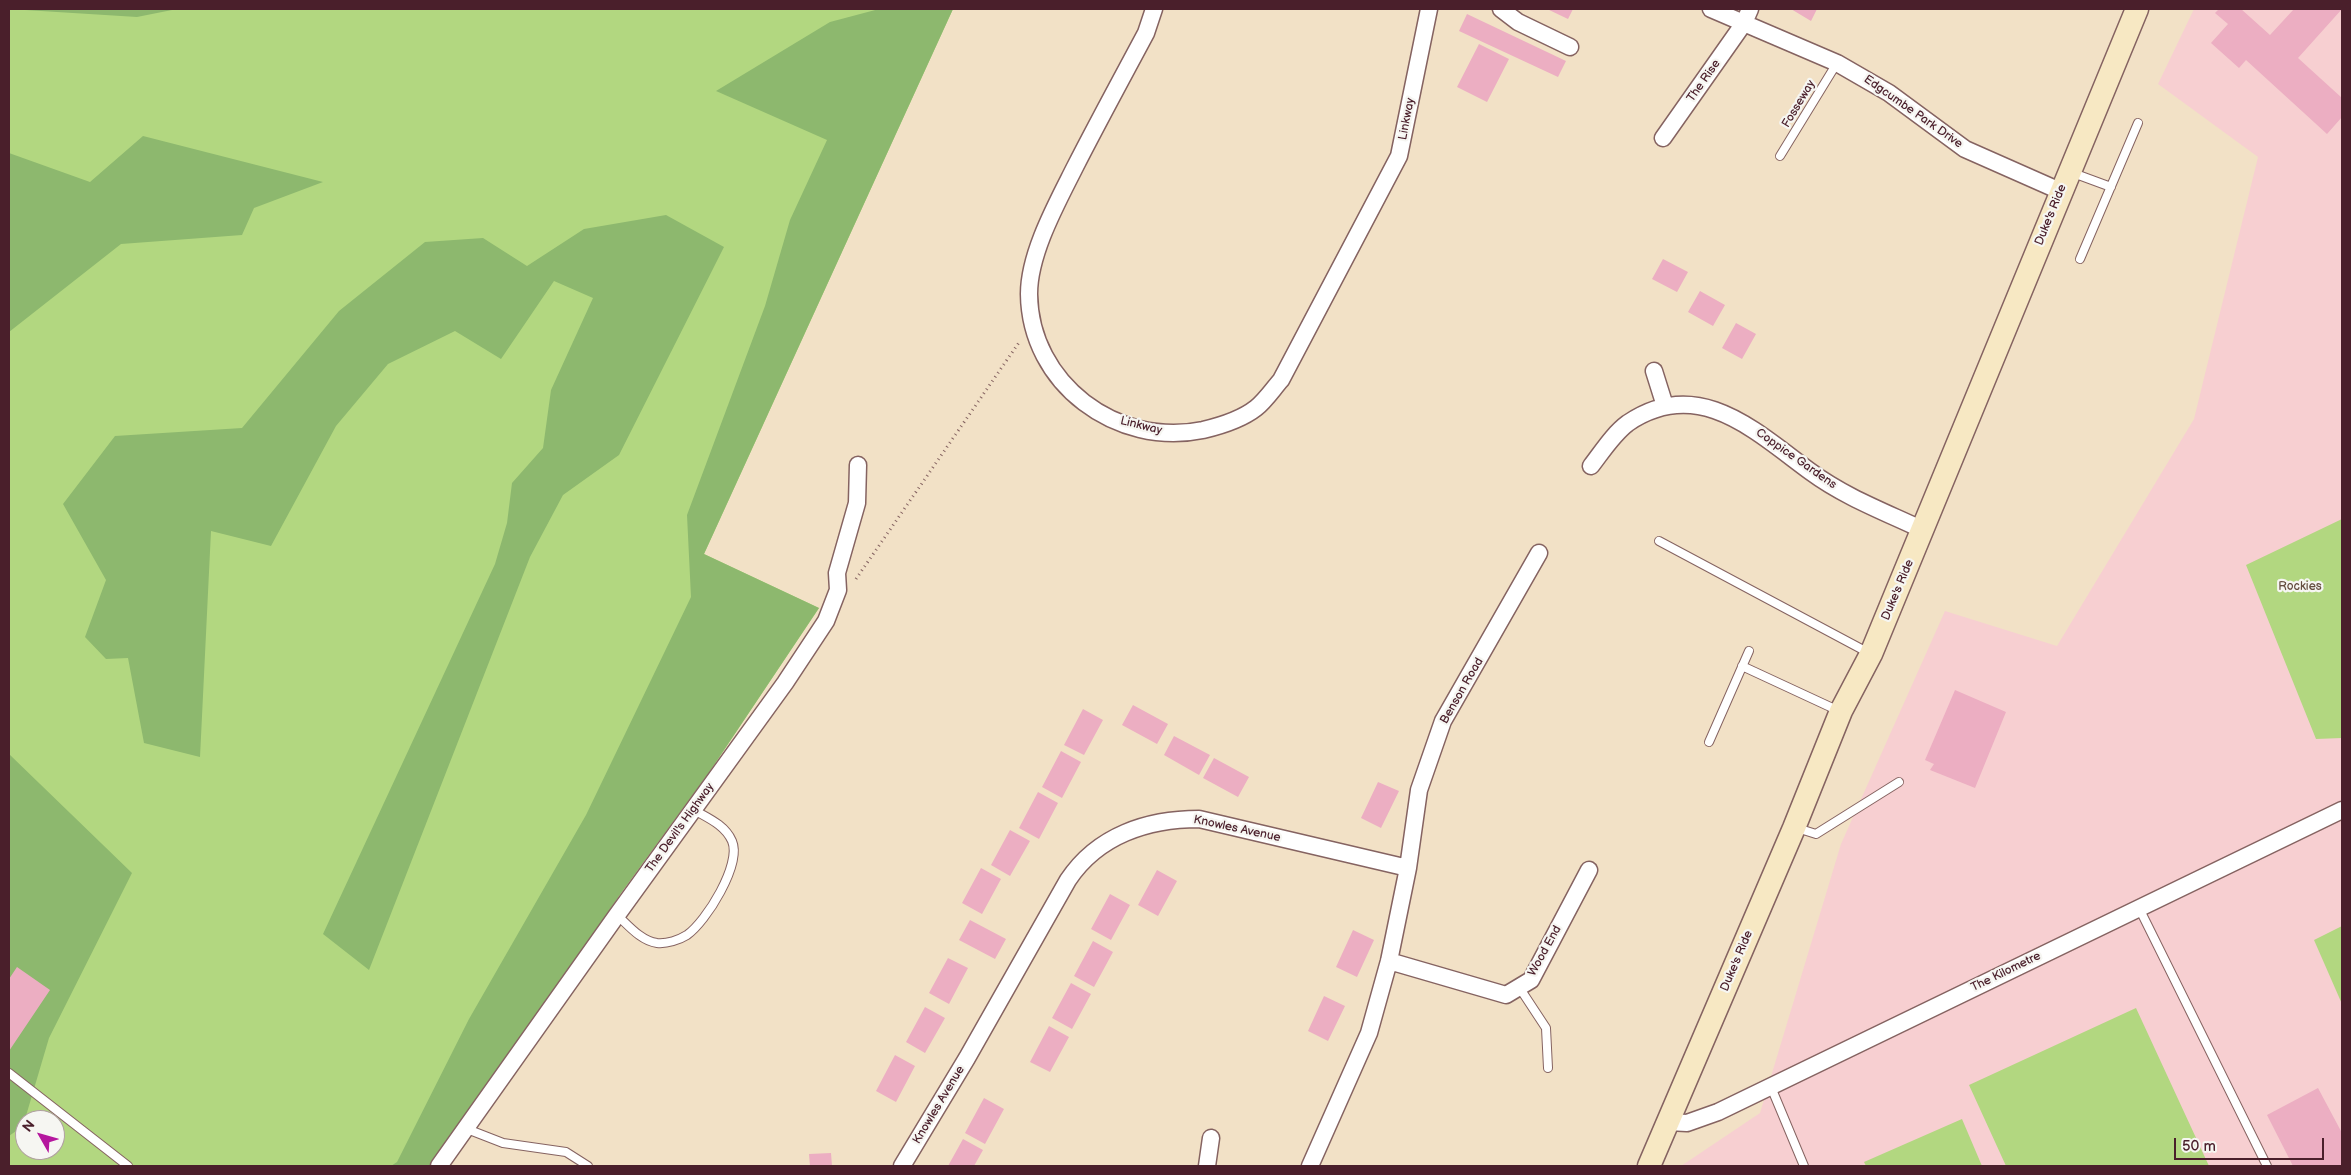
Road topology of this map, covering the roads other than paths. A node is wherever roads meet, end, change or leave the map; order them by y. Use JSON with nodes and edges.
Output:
{"nodes":[{"id":1,"x":1154,"y":9,"type":"edge"},
{"id":2,"x":1429,"y":9,"type":"edge"},
{"id":3,"x":1501,"y":9,"type":"edge"},
{"id":4,"x":1711,"y":9,"type":"edge"},
{"id":5,"x":2137,"y":9,"type":"edge"},
{"id":6,"x":1747,"y":16,"type":"edge"},
{"id":7,"x":1570,"y":47,"type":"dead end"},
{"id":8,"x":1837,"y":62,"type":"junction"},
{"id":9,"x":2138,"y":123,"type":"dead end"},
{"id":10,"x":1663,"y":138,"type":"dead end"},
{"id":11,"x":1780,"y":156,"type":"dead end"},
{"id":12,"x":2064,"y":181,"type":"junction"},
{"id":13,"x":2111,"y":187,"type":"junction"},
{"id":14,"x":2080,"y":259,"type":"dead end"},
{"id":15,"x":1654,"y":371,"type":"dead end"},
{"id":16,"x":1665,"y":406,"type":"junction"},
{"id":17,"x":858,"y":465,"type":"dead end"},
{"id":18,"x":1591,"y":466,"type":"dead end"},
{"id":19,"x":1923,"y":530,"type":"junction"},
{"id":20,"x":1660,"y":541,"type":"dead end"},
{"id":21,"x":1539,"y":553,"type":"dead end"},
{"id":22,"x":1749,"y":651,"type":"dead end"},
{"id":23,"x":1871,"y":654,"type":"junction"},
{"id":24,"x":1742,"y":666,"type":"junction"},
{"id":25,"x":1841,"y":711,"type":"junction"},
{"id":26,"x":1709,"y":742,"type":"dead end"},
{"id":27,"x":1899,"y":782,"type":"dead end"},
{"id":28,"x":694,"y":810,"type":"junction"},
{"id":29,"x":2342,"y":810,"type":"edge"},
{"id":30,"x":1794,"y":828,"type":"junction"},
{"id":31,"x":1408,"y":868,"type":"junction"},
{"id":32,"x":1589,"y":870,"type":"dead end"},
{"id":33,"x":2139,"y":908,"type":"junction"},
{"id":34,"x":617,"y":914,"type":"junction"},
{"id":35,"x":1389,"y":961,"type":"junction"},
{"id":36,"x":1519,"y":987,"type":"junction"},
{"id":37,"x":1548,"y":1068,"type":"dead end"},
{"id":38,"x":9,"y":1073,"type":"edge"},
{"id":39,"x":1771,"y":1087,"type":"junction"},
{"id":40,"x":1668,"y":1122,"type":"junction"},
{"id":41,"x":466,"y":1128,"type":"junction"},
{"id":42,"x":1211,"y":1138,"type":"dead end"},
{"id":43,"x":128,"y":1166,"type":"edge"},
{"id":44,"x":439,"y":1166,"type":"edge"},
{"id":45,"x":588,"y":1166,"type":"edge"},
{"id":46,"x":902,"y":1166,"type":"edge"},
{"id":47,"x":1207,"y":1166,"type":"edge"},
{"id":48,"x":1310,"y":1166,"type":"edge"},
{"id":49,"x":1650,"y":1166,"type":"edge"},
{"id":50,"x":1804,"y":1166,"type":"edge"},
{"id":51,"x":2267,"y":1166,"type":"edge"}],
"edges":[{"from":1,"to":2,"type":"street","name":"Linkway"},
{"from":3,"to":7,"type":"street"},
{"from":4,"to":6,"type":"street","name":"Edgcumbe Park Drive"},
{"from":5,"to":12,"type":"main road","name":"Duke's Ride"},
{"from":6,"to":8,"type":"street","name":"Edgcumbe Park Drive"},
{"from":6,"to":10,"type":"street","name":"The Rise"},
{"from":8,"to":11,"type":"lane","name":"Fosseway"},
{"from":8,"to":12,"type":"street","name":"Edgcumbe Park Drive"},
{"from":9,"to":13,"type":"lane"},
{"from":12,"to":13,"type":"lane"},
{"from":12,"to":19,"type":"main road","name":"Duke's Ride"},
{"from":13,"to":14,"type":"lane"},
{"from":15,"to":16,"type":"street"},
{"from":16,"to":18,"type":"street","name":"Coppice Gardens"},
{"from":16,"to":19,"type":"street","name":"Coppice Gardens"},
{"from":17,"to":28,"type":"street","name":"The Devil's Highway"},
{"from":19,"to":23,"type":"main road","name":"Duke's Ride"},
{"from":20,"to":23,"type":"lane"},
{"from":21,"to":31,"type":"street","name":"Benson Road"},
{"from":22,"to":24,"type":"lane"},
{"from":23,"to":25,"type":"main road","name":"Duke's Ride"},
{"from":24,"to":25,"type":"lane"},
{"from":24,"to":26,"type":"lane"},
{"from":25,"to":30,"type":"main road","name":"Duke's Ride"},
{"from":27,"to":30,"type":"lane"},
{"from":28,"to":34,"type":"street","name":"The Devil's Highway"},
{"from":28,"to":34,"type":"lane"},
{"from":29,"to":33,"type":"street","name":"The Kilometre"},
{"from":30,"to":40,"type":"main road","name":"Duke's Ride"},
{"from":31,"to":35,"type":"street"},
{"from":31,"to":46,"type":"street","name":"Knowles Avenue"},
{"from":32,"to":36,"type":"street","name":"Wood End"},
{"from":33,"to":39,"type":"street","name":"The Kilometre"},
{"from":33,"to":51,"type":"lane"},
{"from":34,"to":41,"type":"street","name":"The Devil's Highway"},
{"from":35,"to":36,"type":"street","name":"Wood End"},
{"from":35,"to":48,"type":"street"},
{"from":36,"to":37,"type":"lane"},
{"from":38,"to":43,"type":"lane"},
{"from":39,"to":40,"type":"street","name":"The Kilometre"},
{"from":39,"to":50,"type":"lane"},
{"from":40,"to":49,"type":"main road","name":"Duke's Ride"},
{"from":41,"to":44,"type":"street","name":"The Devil's Highway"},
{"from":41,"to":45,"type":"lane"},
{"from":42,"to":47,"type":"street"}]}
